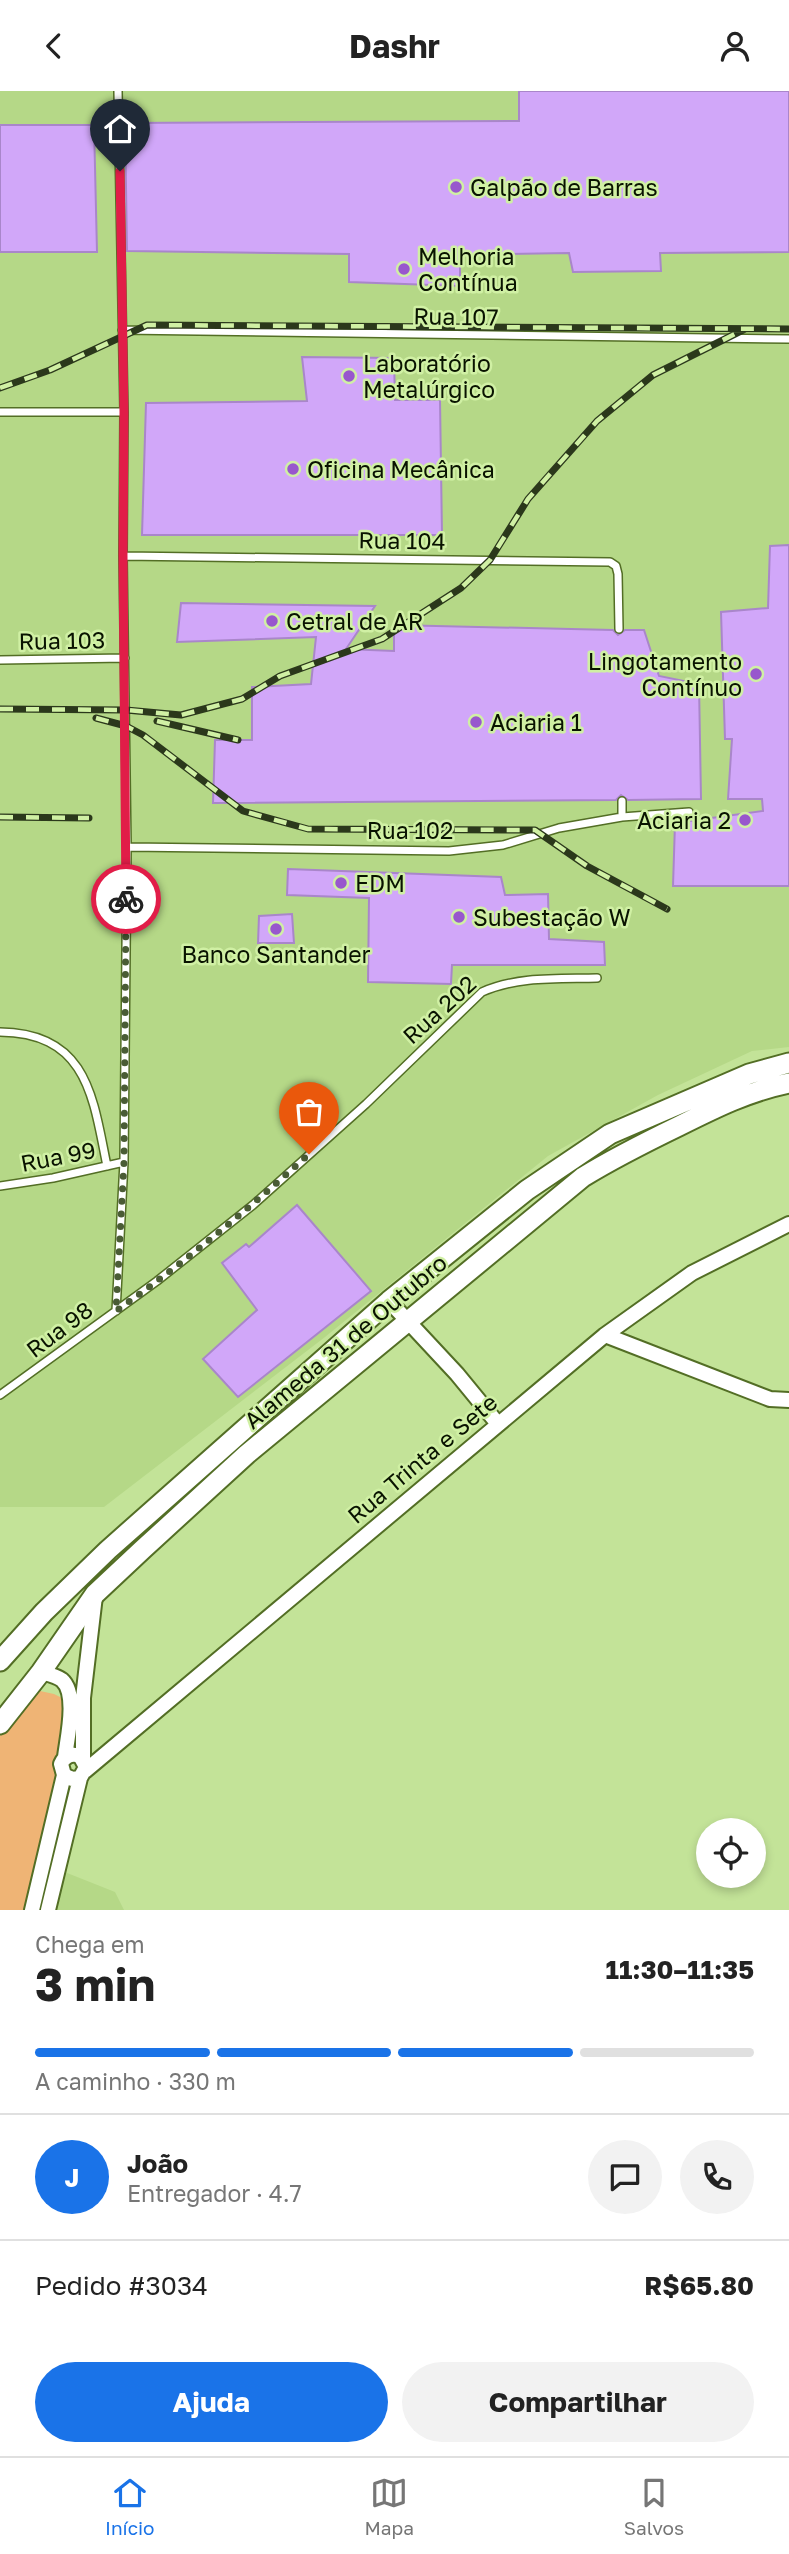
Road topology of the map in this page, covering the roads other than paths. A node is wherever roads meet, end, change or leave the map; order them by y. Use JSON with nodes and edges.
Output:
{"nodes":[{"id":1,"x":118,"y":91,"type":"edge"},
{"id":2,"x":122,"y":330,"type":"junction"},
{"id":3,"x":789,"y":339,"type":"edge"},
{"id":4,"x":0,"y":412,"type":"edge"},
{"id":5,"x":124,"y":412,"type":"junction"},
{"id":6,"x":123,"y":556,"type":"junction"},
{"id":7,"x":619,"y":629,"type":"dead end"},
{"id":8,"x":125,"y":658,"type":"junction"},
{"id":9,"x":0,"y":660,"type":"edge"},
{"id":10,"x":622,"y":801,"type":"dead end"},
{"id":11,"x":689,"y":812,"type":"dead end"},
{"id":12,"x":622,"y":817,"type":"junction"},
{"id":13,"x":127,"y":847,"type":"junction"},
{"id":14,"x":597,"y":978,"type":"dead end"},
{"id":15,"x":0,"y":1032,"type":"edge"},
{"id":16,"x":789,"y":1063,"type":"edge"},
{"id":17,"x":752,"y":1083,"type":"junction"},
{"id":18,"x":789,"y":1083,"type":"edge"},
{"id":19,"x":366,"y":1104,"type":"joint"},
{"id":20,"x":124,"y":1162,"type":"junction"},
{"id":21,"x":107,"y":1166,"type":"junction"},
{"id":22,"x":0,"y":1186,"type":"edge"},
{"id":23,"x":789,"y":1224,"type":"edge"},
{"id":24,"x":389,"y":1301,"type":"junction"},
{"id":25,"x":116,"y":1311,"type":"junction"},
{"id":26,"x":408,"y":1321,"type":"junction"},
{"id":27,"x":605,"y":1335,"type":"junction"},
{"id":28,"x":0,"y":1395,"type":"edge"},
{"id":29,"x":789,"y":1400,"type":"edge"},
{"id":30,"x":498,"y":1424,"type":"junction"},
{"id":31,"x":95,"y":1594,"type":"junction"},
{"id":32,"x":0,"y":1661,"type":"edge"},
{"id":33,"x":41,"y":1672,"type":"junction"},
{"id":34,"x":0,"y":1724,"type":"edge"},
{"id":35,"x":65,"y":1757,"type":"junction"},
{"id":36,"x":83,"y":1767,"type":"junction"},
{"id":37,"x":64,"y":1775,"type":"junction"},
{"id":38,"x":32,"y":1910,"type":"edge"},
{"id":39,"x":48,"y":1910,"type":"edge"}],
"edges":[{"from":1,"to":2,"type":"lane"},
{"from":2,"to":3,"type":"lane","name":"Rua 107"},
{"from":2,"to":5,"type":"lane"},
{"from":4,"to":5,"type":"lane"},
{"from":5,"to":6,"type":"lane"},
{"from":6,"to":7,"type":"lane","name":"Rua 104"},
{"from":6,"to":8,"type":"lane"},
{"from":8,"to":9,"type":"lane","name":"Rua 103"},
{"from":8,"to":13,"type":"lane"},
{"from":10,"to":12,"type":"lane"},
{"from":11,"to":12,"type":"lane","name":"Rua 102"},
{"from":12,"to":13,"type":"lane","name":"Rua 102"},
{"from":13,"to":20,"type":"lane"},
{"from":14,"to":19,"type":"lane","name":"Rua 202"},
{"from":15,"to":21,"type":"lane"},
{"from":16,"to":17,"type":"main road"},
{"from":17,"to":18,"type":"main road","name":"Alameda 31 de Outubro"},
{"from":17,"to":24,"type":"main road"},
{"from":17,"to":26,"type":"main road","name":"Alameda 31 de Outubro"},
{"from":19,"to":25,"type":"lane","name":"Rua 98"},
{"from":20,"to":21,"type":"lane","name":"Rua 99"},
{"from":20,"to":25,"type":"lane"},
{"from":21,"to":22,"type":"lane","name":"Rua 99"},
{"from":23,"to":27,"type":"street","name":"Rua Trinta e Sete"},
{"from":24,"to":26,"type":"street"},
{"from":24,"to":32,"type":"main road"},
{"from":25,"to":28,"type":"lane","name":"Rua 98"},
{"from":26,"to":30,"type":"street"},
{"from":26,"to":31,"type":"main road","name":"Alameda 31 de Outubro"},
{"from":27,"to":29,"type":"street"},
{"from":27,"to":30,"type":"street","name":"Rua Trinta e Sete"},
{"from":30,"to":36,"type":"street","name":"Rua Trinta e Sete"},
{"from":31,"to":33,"type":"main road","name":"Alameda 31 de Outubro"},
{"from":31,"to":36,"type":"street"},
{"from":33,"to":34,"type":"main road","name":"Alameda 31 de Outubro"},
{"from":33,"to":35,"type":"street"},
{"from":35,"to":36,"type":"street"},
{"from":35,"to":37,"type":"street"},
{"from":36,"to":37,"type":"street"},
{"from":36,"to":39,"type":"street"},
{"from":37,"to":38,"type":"street"}]}
